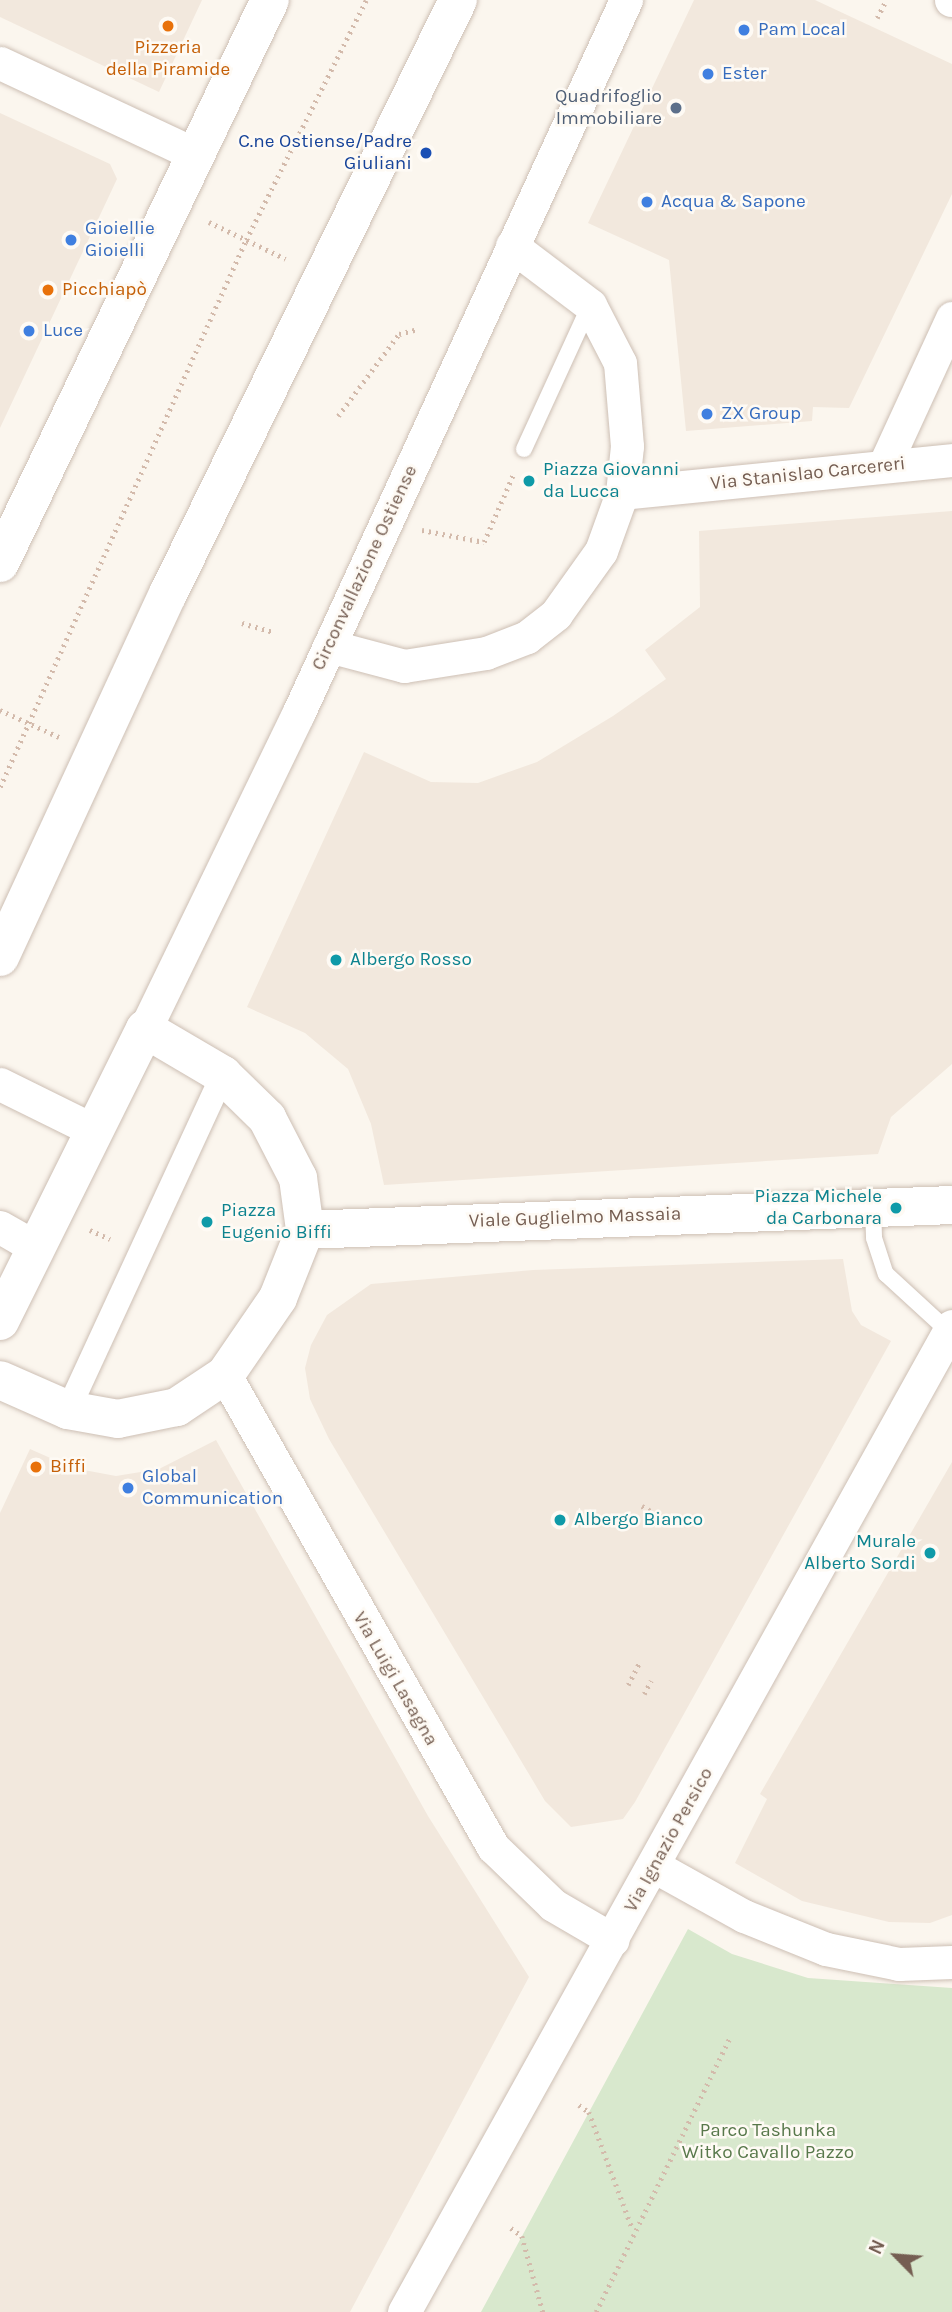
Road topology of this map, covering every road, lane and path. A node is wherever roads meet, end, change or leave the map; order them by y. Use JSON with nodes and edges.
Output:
{"nodes":[{"id":1,"x":270,"y":0,"type":"edge"},
{"id":2,"x":366,"y":0,"type":"edge"},
{"id":3,"x":458,"y":0,"type":"edge"},
{"id":4,"x":626,"y":0,"type":"edge"},
{"id":5,"x":886,"y":0,"type":"edge"},
{"id":6,"x":877,"y":18,"type":"dead end"},
{"id":7,"x":0,"y":63,"type":"edge"},
{"id":8,"x":196,"y":155,"type":"junction"},
{"id":9,"x":209,"y":222,"type":"dead end"},
{"id":10,"x":246,"y":240,"type":"junction"},
{"id":11,"x":512,"y":246,"type":"junction"},
{"id":12,"x":286,"y":259,"type":"dead end"},
{"id":13,"x":590,"y":305,"type":"junction"},
{"id":14,"x":952,"y":318,"type":"edge"},
{"id":15,"x":418,"y":330,"type":"dead end"},
{"id":16,"x":338,"y":416,"type":"dead end"},
{"id":17,"x":524,"y":449,"type":"joint"},
{"id":18,"x":952,"y":460,"type":"edge"},
{"id":19,"x":884,"y":466,"type":"junction"},
{"id":20,"x":622,"y":494,"type":"junction"},
{"id":21,"x":386,"y":524,"type":"junction"},
{"id":22,"x":4,"y":544,"type":"edge"},
{"id":23,"x":242,"y":623,"type":"dead end"},
{"id":24,"x":274,"y":632,"type":"dead end"},
{"id":25,"x":329,"y":646,"type":"junction"},
{"id":26,"x":0,"y":710,"type":"edge"},
{"id":27,"x":30,"y":724,"type":"junction"},
{"id":28,"x":62,"y":738,"type":"dead end"},
{"id":29,"x":0,"y":787,"type":"edge"},
{"id":30,"x":0,"y":957,"type":"edge"},
{"id":31,"x":145,"y":1029,"type":"junction"},
{"id":32,"x":223,"y":1075,"type":"junction"},
{"id":33,"x":0,"y":1084,"type":"edge"},
{"id":34,"x":91,"y":1129,"type":"junction"},
{"id":35,"x":952,"y":1205,"type":"edge"},
{"id":36,"x":859,"y":1206,"type":"junction"},
{"id":37,"x":0,"y":1227,"type":"edge"},
{"id":38,"x":305,"y":1230,"type":"junction"},
{"id":39,"x":35,"y":1247,"type":"junction"},
{"id":40,"x":0,"y":1321,"type":"edge"},
{"id":41,"x":951,"y":1329,"type":"edge"},
{"id":42,"x":225,"y":1375,"type":"junction"},
{"id":43,"x":0,"y":1380,"type":"edge"},
{"id":44,"x":68,"y":1410,"type":"junction"},
{"id":45,"x":642,"y":1506,"type":"dead end"},
{"id":46,"x":676,"y":1526,"type":"dead end"},
{"id":47,"x":639,"y":1663,"type":"dead end"},
{"id":48,"x":651,"y":1681,"type":"dead end"},
{"id":49,"x":628,"y":1685,"type":"dead end"},
{"id":50,"x":644,"y":1694,"type":"dead end"},
{"id":51,"x":654,"y":1866,"type":"junction"},
{"id":52,"x":612,"y":1940,"type":"junction"},
{"id":53,"x":952,"y":1962,"type":"edge"},
{"id":54,"x":730,"y":2037,"type":"dead end"},
{"id":55,"x":579,"y":2105,"type":"dead end"},
{"id":56,"x":511,"y":2228,"type":"dead end"},
{"id":57,"x":634,"y":2231,"type":"junction"},
{"id":58,"x":404,"y":2312,"type":"edge"},
{"id":59,"x":543,"y":2312,"type":"edge"},
{"id":60,"x":596,"y":2312,"type":"edge"}],
"edges":[{"from":1,"to":8,"type":"street"},
{"from":2,"to":10,"type":"path"},
{"from":3,"to":30,"type":"street"},
{"from":4,"to":11,"type":"street","name":"Circonvallazione Ostiense"},
{"from":5,"to":6,"type":"path"},
{"from":7,"to":8,"type":"street"},
{"from":8,"to":22,"type":"street"},
{"from":9,"to":10,"type":"path"},
{"from":10,"to":12,"type":"path"},
{"from":10,"to":27,"type":"path"},
{"from":11,"to":13,"type":"street"},
{"from":11,"to":21,"type":"street","name":"Circonvallazione Ostiense"},
{"from":13,"to":17,"type":"lane"},
{"from":13,"to":20,"type":"street"},
{"from":14,"to":19,"type":"street"},
{"from":15,"to":16,"type":"path"},
{"from":17,"to":21,"type":"path"},
{"from":18,"to":19,"type":"street","name":"Via Stanislao Carcereri"},
{"from":19,"to":20,"type":"street","name":"Via Stanislao Carcereri"},
{"from":20,"to":25,"type":"street"},
{"from":21,"to":25,"type":"street","name":"Circonvallazione Ostiense"},
{"from":23,"to":24,"type":"path"},
{"from":25,"to":31,"type":"street","name":"Circonvallazione Ostiense"},
{"from":26,"to":27,"type":"path"},
{"from":27,"to":28,"type":"path"},
{"from":27,"to":29,"type":"path"},
{"from":31,"to":32,"type":"street"},
{"from":31,"to":34,"type":"street","name":"Circonvallazione Ostiense"},
{"from":32,"to":38,"type":"street"},
{"from":32,"to":44,"type":"street"},
{"from":33,"to":34,"type":"street"},
{"from":34,"to":39,"type":"street","name":"Circonvallazione Ostiense"},
{"from":35,"to":36,"type":"street"},
{"from":36,"to":38,"type":"street","name":"Viale Guglielmo Massaia"},
{"from":36,"to":41,"type":"lane"},
{"from":37,"to":39,"type":"street"},
{"from":38,"to":42,"type":"street"},
{"from":39,"to":40,"type":"street","name":"Circonvallazione Ostiense"},
{"from":41,"to":51,"type":"street","name":"Via Ignazio Persico"},
{"from":42,"to":44,"type":"street"},
{"from":42,"to":52,"type":"street","name":"Via Luigi Lasagna"},
{"from":43,"to":44,"type":"street"},
{"from":45,"to":46,"type":"path"},
{"from":47,"to":49,"type":"path"},
{"from":48,"to":50,"type":"path"},
{"from":51,"to":52,"type":"street","name":"Via Ignazio Persico"},
{"from":51,"to":53,"type":"street"},
{"from":52,"to":58,"type":"street","name":"Via Ignazio Persico"},
{"from":54,"to":57,"type":"path"},
{"from":55,"to":57,"type":"path"},
{"from":56,"to":59,"type":"path"},
{"from":57,"to":60,"type":"path"}]}
